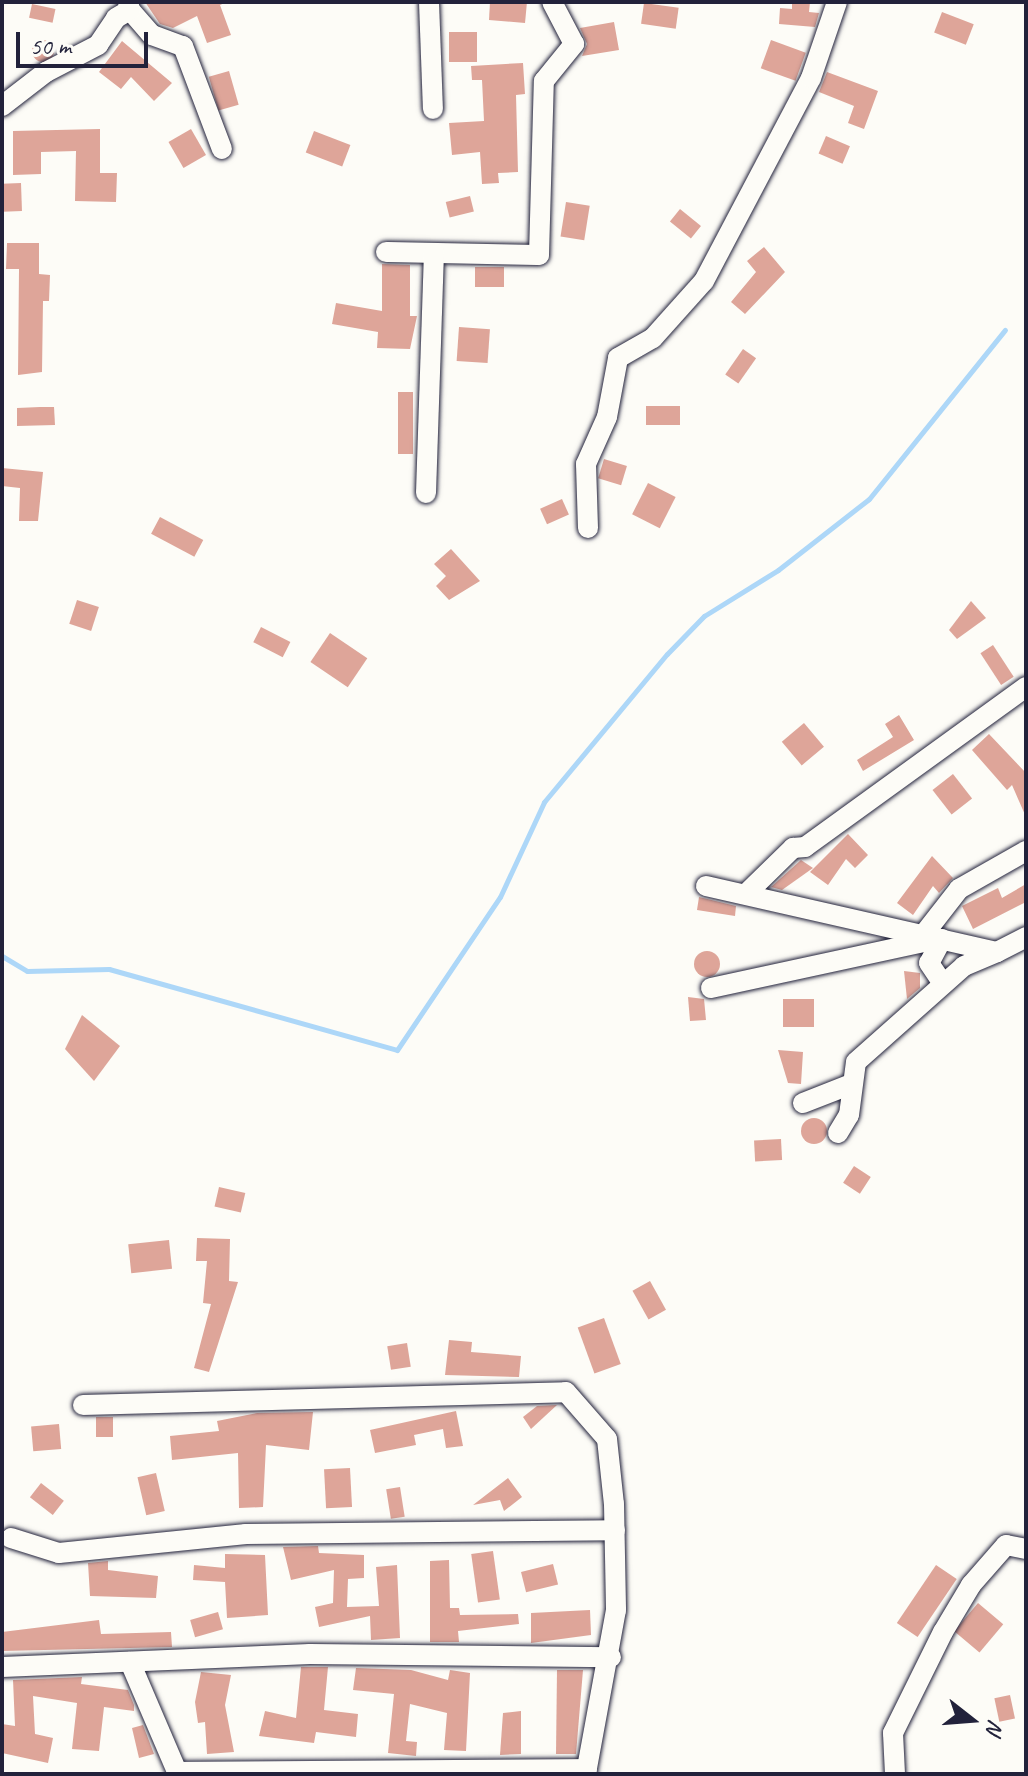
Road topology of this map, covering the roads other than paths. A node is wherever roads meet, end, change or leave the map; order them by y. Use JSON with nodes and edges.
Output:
{"nodes":[{"id":1,"x":429,"y":2,"type":"edge"},
{"id":2,"x":552,"y":2,"type":"edge"},
{"id":3,"x":837,"y":2,"type":"edge"},
{"id":4,"x":129,"y":6,"type":"edge"},
{"id":5,"x":2,"y":106,"type":"edge"},
{"id":6,"x":433,"y":109,"type":"dead end"},
{"id":7,"x":222,"y":149,"type":"dead end"},
{"id":8,"x":386,"y":252,"type":"dead end"},
{"id":9,"x":434,"y":253,"type":"junction"},
{"id":10,"x":426,"y":493,"type":"dead end"},
{"id":11,"x":588,"y":528,"type":"dead end"},
{"id":12,"x":1026,"y":687,"type":"edge"},
{"id":13,"x":1026,"y":851,"type":"edge"},
{"id":14,"x":706,"y":886,"type":"dead end"},
{"id":15,"x":746,"y":894,"type":"junction"},
{"id":16,"x":933,"y":936,"type":"junction"},
{"id":17,"x":1026,"y":937,"type":"edge"},
{"id":18,"x":997,"y":952,"type":"junction"},
{"id":19,"x":943,"y":984,"type":"junction"},
{"id":20,"x":711,"y":988,"type":"dead end"},
{"id":21,"x":849,"y":1085,"type":"junction"},
{"id":22,"x":803,"y":1103,"type":"dead end"},
{"id":23,"x":838,"y":1133,"type":"dead end"},
{"id":24,"x":83,"y":1405,"type":"dead end"},
{"id":25,"x":615,"y":1530,"type":"junction"},
{"id":26,"x":11,"y":1538,"type":"dead end"},
{"id":27,"x":1026,"y":1549,"type":"edge"},
{"id":28,"x":611,"y":1657,"type":"junction"},
{"id":29,"x":130,"y":1662,"type":"junction"},
{"id":30,"x":2,"y":1667,"type":"edge"},
{"id":31,"x":586,"y":1772,"type":"edge"},
{"id":32,"x":178,"y":1773,"type":"edge"},
{"id":33,"x":895,"y":1774,"type":"edge"}],
"edges":[{"from":1,"to":6,"type":"street"},
{"from":2,"to":9,"type":"street"},
{"from":3,"to":11,"type":"street"},
{"from":4,"to":5,"type":"street"},
{"from":4,"to":7,"type":"street"},
{"from":8,"to":9,"type":"street"},
{"from":9,"to":10,"type":"street"},
{"from":12,"to":15,"type":"street"},
{"from":13,"to":16,"type":"street"},
{"from":14,"to":15,"type":"street"},
{"from":15,"to":16,"type":"street"},
{"from":16,"to":18,"type":"street"},
{"from":16,"to":19,"type":"street"},
{"from":16,"to":20,"type":"street"},
{"from":17,"to":18,"type":"street"},
{"from":18,"to":19,"type":"street"},
{"from":19,"to":21,"type":"street"},
{"from":21,"to":22,"type":"street"},
{"from":21,"to":23,"type":"street"},
{"from":24,"to":25,"type":"street"},
{"from":25,"to":26,"type":"street"},
{"from":25,"to":28,"type":"street"},
{"from":27,"to":33,"type":"street"},
{"from":28,"to":29,"type":"street"},
{"from":28,"to":31,"type":"street"},
{"from":29,"to":30,"type":"street"},
{"from":29,"to":32,"type":"street"},
{"from":31,"to":32,"type":"street"}]}
